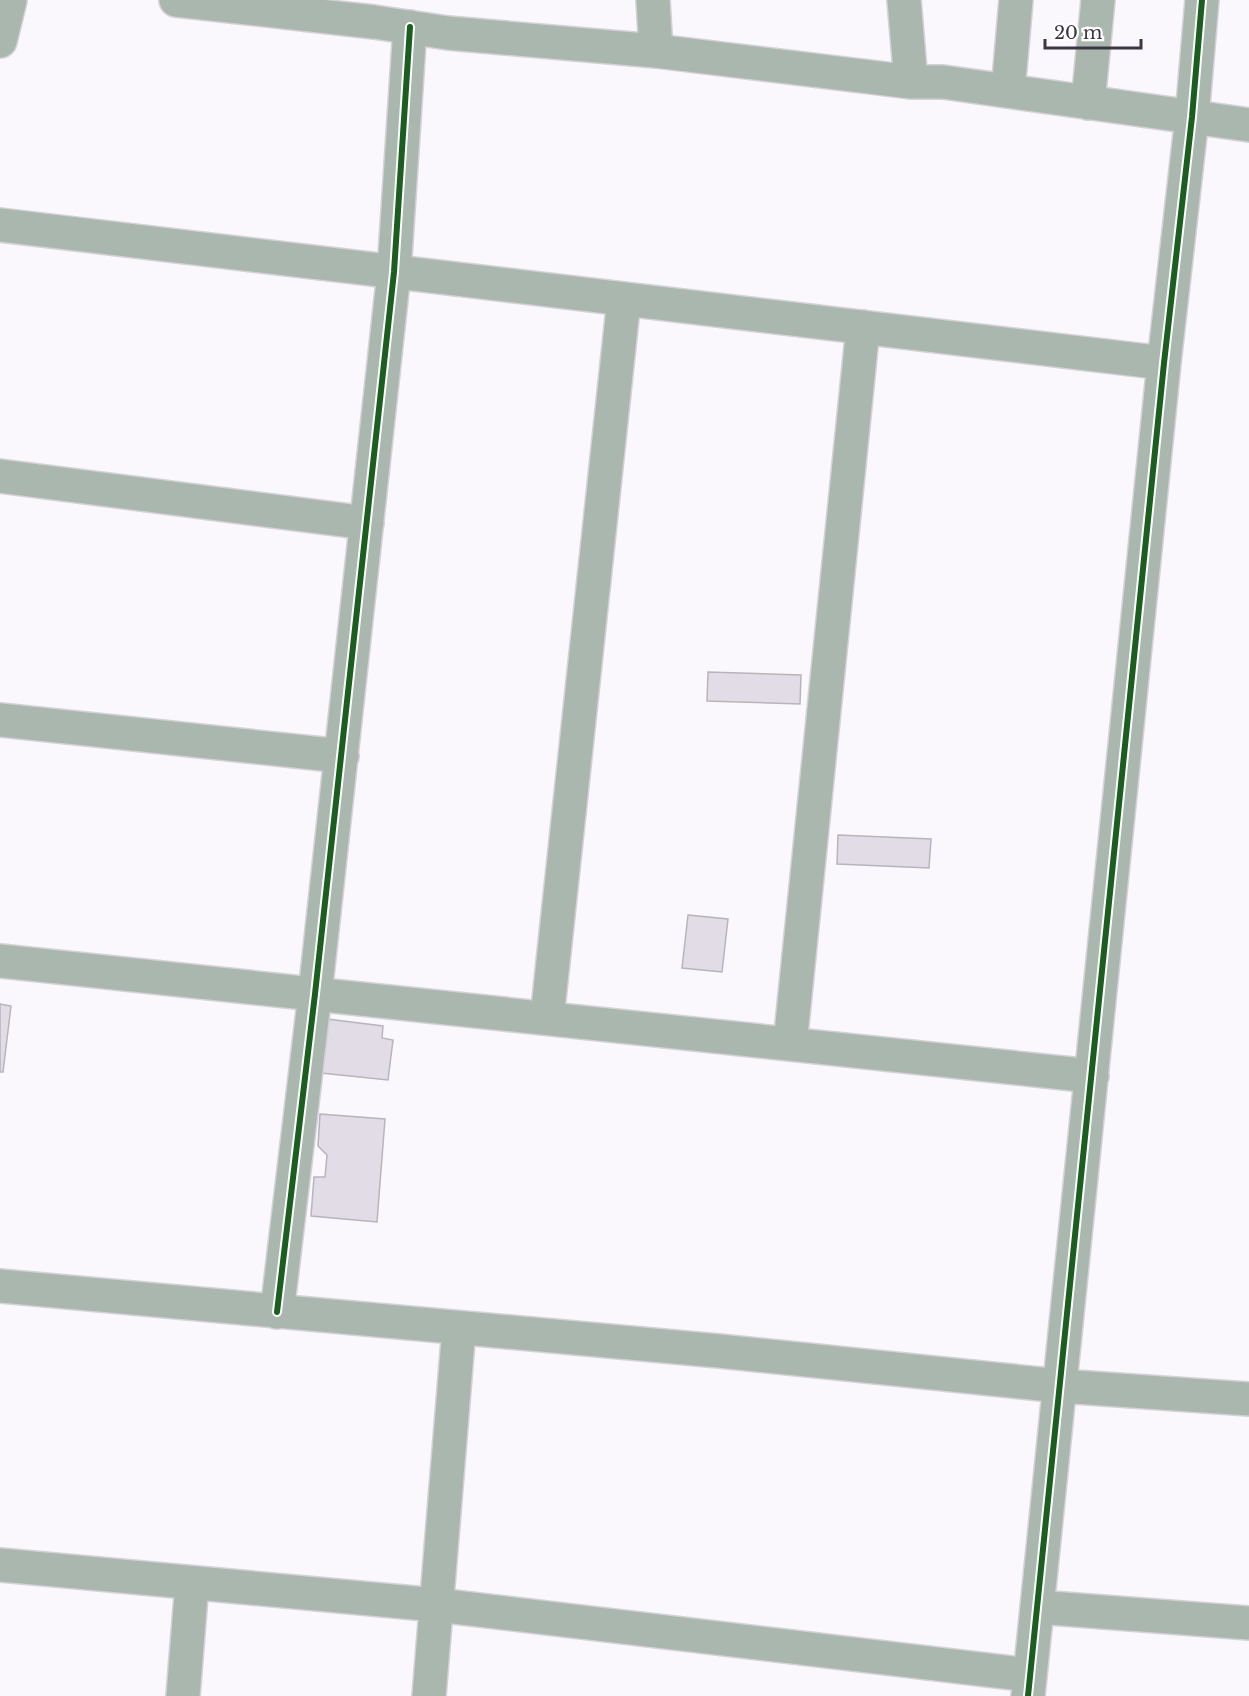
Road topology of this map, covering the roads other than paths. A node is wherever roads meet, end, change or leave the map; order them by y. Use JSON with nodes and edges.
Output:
{"nodes":[{"id":1,"x":10,"y":0,"type":"edge"},
{"id":2,"x":176,"y":0,"type":"edge"},
{"id":3,"x":653,"y":0,"type":"edge"},
{"id":4,"x":904,"y":0,"type":"edge"},
{"id":5,"x":1016,"y":0,"type":"edge"},
{"id":6,"x":1098,"y":0,"type":"edge"},
{"id":7,"x":1202,"y":0,"type":"edge"},
{"id":8,"x":322,"y":8,"type":"edge"},
{"id":9,"x":410,"y":27,"type":"junction"},
{"id":10,"x":0,"y":41,"type":"edge"},
{"id":11,"x":656,"y":51,"type":"junction"},
{"id":12,"x":911,"y":82,"type":"junction"},
{"id":13,"x":1008,"y":91,"type":"junction"},
{"id":14,"x":1088,"y":103,"type":"junction"},
{"id":15,"x":1192,"y":117,"type":"junction"},
{"id":16,"x":1249,"y":125,"type":"edge"},
{"id":17,"x":0,"y":225,"type":"edge"},
{"id":18,"x":394,"y":272,"type":"junction"},
{"id":19,"x":624,"y":299,"type":"junction"},
{"id":20,"x":863,"y":327,"type":"junction"},
{"id":21,"x":1164,"y":363,"type":"junction"},
{"id":22,"x":0,"y":476,"type":"edge"},
{"id":23,"x":366,"y":523,"type":"junction"},
{"id":24,"x":0,"y":720,"type":"edge"},
{"id":25,"x":342,"y":756,"type":"junction"},
{"id":26,"x":0,"y":961,"type":"edge"},
{"id":27,"x":315,"y":994,"type":"junction"},
{"id":28,"x":547,"y":1018,"type":"junction"},
{"id":29,"x":790,"y":1044,"type":"junction"},
{"id":30,"x":1092,"y":1076,"type":"junction"},
{"id":31,"x":0,"y":1286,"type":"edge"},
{"id":32,"x":277,"y":1312,"type":"junction"},
{"id":33,"x":459,"y":1328,"type":"junction"},
{"id":34,"x":1060,"y":1386,"type":"junction"},
{"id":35,"x":1249,"y":1399,"type":"edge"},
{"id":36,"x":0,"y":1565,"type":"edge"},
{"id":37,"x":192,"y":1583,"type":"junction"},
{"id":38,"x":436,"y":1605,"type":"junction"},
{"id":39,"x":1037,"y":1607,"type":"junction"},
{"id":40,"x":1249,"y":1623,"type":"edge"},
{"id":41,"x":1029,"y":1686,"type":"edge"},
{"id":42,"x":183,"y":1696,"type":"edge"},
{"id":43,"x":429,"y":1696,"type":"edge"}],
"edges":[{"from":1,"to":10,"type":"street"},
{"from":2,"to":8,"type":"street"},
{"from":3,"to":11,"type":"street"},
{"from":4,"to":12,"type":"street"},
{"from":5,"to":13,"type":"street"},
{"from":6,"to":14,"type":"street"},
{"from":7,"to":15,"type":"street"},
{"from":8,"to":9,"type":"street"},
{"from":9,"to":11,"type":"street"},
{"from":9,"to":18,"type":"street"},
{"from":11,"to":12,"type":"street"},
{"from":12,"to":13,"type":"street"},
{"from":13,"to":14,"type":"street"},
{"from":14,"to":15,"type":"street"},
{"from":15,"to":16,"type":"street"},
{"from":15,"to":21,"type":"street"},
{"from":17,"to":18,"type":"street"},
{"from":18,"to":19,"type":"street"},
{"from":18,"to":23,"type":"street"},
{"from":19,"to":20,"type":"street"},
{"from":19,"to":28,"type":"street"},
{"from":20,"to":21,"type":"street"},
{"from":20,"to":29,"type":"street"},
{"from":21,"to":30,"type":"street"},
{"from":22,"to":23,"type":"street"},
{"from":23,"to":25,"type":"street"},
{"from":24,"to":25,"type":"street"},
{"from":25,"to":27,"type":"street"},
{"from":26,"to":27,"type":"street"},
{"from":27,"to":28,"type":"street"},
{"from":27,"to":32,"type":"street"},
{"from":28,"to":29,"type":"street"},
{"from":29,"to":30,"type":"street"},
{"from":30,"to":34,"type":"street"},
{"from":31,"to":32,"type":"street"},
{"from":32,"to":33,"type":"street"},
{"from":33,"to":34,"type":"street"},
{"from":33,"to":38,"type":"street"},
{"from":34,"to":35,"type":"street"},
{"from":34,"to":39,"type":"street"},
{"from":36,"to":37,"type":"street"},
{"from":37,"to":38,"type":"street"},
{"from":37,"to":42,"type":"street"},
{"from":38,"to":41,"type":"street"},
{"from":38,"to":43,"type":"street"},
{"from":39,"to":40,"type":"street"},
{"from":39,"to":41,"type":"street"}]}
